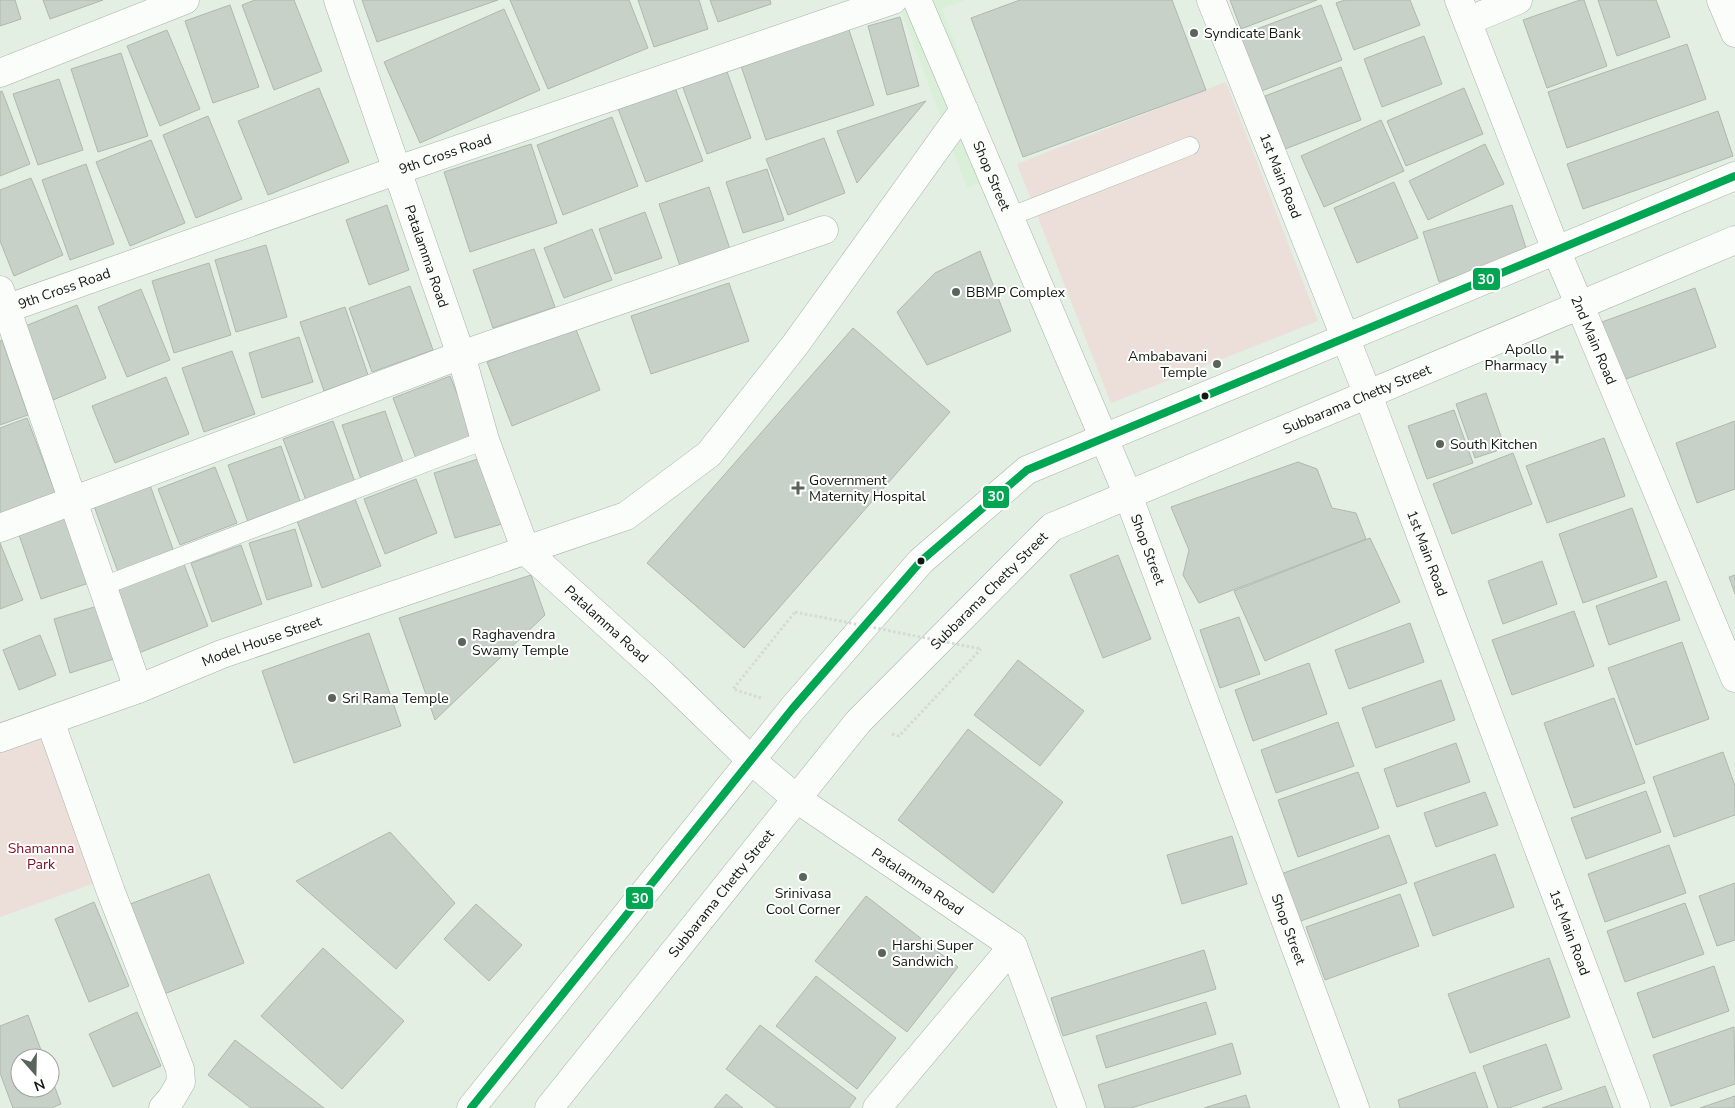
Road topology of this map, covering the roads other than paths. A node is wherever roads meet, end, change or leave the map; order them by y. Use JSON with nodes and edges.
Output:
{"nodes":[{"id":1,"x":185,"y":0,"type":"edge"},
{"id":2,"x":338,"y":0,"type":"edge"},
{"id":3,"x":893,"y":0,"type":"edge"},
{"id":4,"x":917,"y":0,"type":"edge"},
{"id":5,"x":1211,"y":0,"type":"edge"},
{"id":6,"x":1518,"y":0,"type":"edge"},
{"id":7,"x":1720,"y":0,"type":"edge"},
{"id":8,"x":1464,"y":10,"type":"edge"},
{"id":9,"x":1735,"y":33,"type":"edge"},
{"id":10,"x":0,"y":74,"type":"edge"},
{"id":11,"x":964,"y":110,"type":"junction"},
{"id":12,"x":1190,"y":146,"type":"dead end"},
{"id":13,"x":398,"y":170,"type":"junction"},
{"id":14,"x":1735,"y":176,"type":"edge"},
{"id":15,"x":1009,"y":217,"type":"junction"},
{"id":16,"x":824,"y":230,"type":"dead end"},
{"id":17,"x":1735,"y":240,"type":"edge"},
{"id":18,"x":1556,"y":250,"type":"junction"},
{"id":19,"x":2,"y":303,"type":"edge"},
{"id":20,"x":1580,"y":306,"type":"junction"},
{"id":21,"x":1345,"y":338,"type":"junction"},
{"id":22,"x":461,"y":355,"type":"junction"},
{"id":23,"x":1368,"y":395,"type":"junction"},
{"id":24,"x":1103,"y":438,"type":"junction"},
{"id":25,"x":485,"y":440,"type":"junction"},
{"id":26,"x":1128,"y":496,"type":"junction"},
{"id":27,"x":74,"y":501,"type":"junction"},
{"id":28,"x":0,"y":528,"type":"edge"},
{"id":29,"x":526,"y":551,"type":"junction"},
{"id":30,"x":103,"y":586,"type":"junction"},
{"id":31,"x":1735,"y":678,"type":"edge"},
{"id":32,"x":138,"y":689,"type":"junction"},
{"id":33,"x":50,"y":721,"type":"junction"},
{"id":34,"x":0,"y":738,"type":"edge"},
{"id":35,"x":751,"y":760,"type":"junction"},
{"id":36,"x":797,"y":799,"type":"junction"},
{"id":37,"x":1013,"y":946,"type":"junction"},
{"id":38,"x":172,"y":1105,"type":"edge"},
{"id":39,"x":145,"y":1108,"type":"edge"},
{"id":40,"x":471,"y":1108,"type":"edge"},
{"id":41,"x":548,"y":1108,"type":"edge"},
{"id":42,"x":877,"y":1108,"type":"edge"},
{"id":43,"x":1072,"y":1108,"type":"edge"},
{"id":44,"x":1355,"y":1108,"type":"edge"},
{"id":45,"x":1636,"y":1108,"type":"edge"}],
"edges":[{"from":1,"to":10,"type":"street"},
{"from":2,"to":13,"type":"street","name":"Patalamma Road"},
{"from":3,"to":13,"type":"street","name":"9th Cross Road"},
{"from":4,"to":11,"type":"street","name":"Shop Street"},
{"from":5,"to":21,"type":"street","name":"1st Main Road"},
{"from":6,"to":8,"type":"street"},
{"from":7,"to":9,"type":"street"},
{"from":8,"to":18,"type":"street","name":"2nd Main Road"},
{"from":11,"to":15,"type":"street","name":"Shop Street"},
{"from":11,"to":29,"type":"street","name":"Model House Street"},
{"from":12,"to":15,"type":"lane"},
{"from":13,"to":19,"type":"street","name":"9th Cross Road"},
{"from":13,"to":22,"type":"street","name":"Patalamma Road"},
{"from":14,"to":18,"type":"street"},
{"from":15,"to":24,"type":"street","name":"Shop Street"},
{"from":16,"to":22,"type":"street"},
{"from":17,"to":20,"type":"street","name":"Subbarama Chetty Street"},
{"from":18,"to":20,"type":"street","name":"2nd Main Road"},
{"from":18,"to":21,"type":"street"},
{"from":19,"to":27,"type":"street"},
{"from":20,"to":23,"type":"street","name":"Subbarama Chetty Street"},
{"from":20,"to":31,"type":"street","name":"2nd Main Road"},
{"from":21,"to":23,"type":"street","name":"1st Main Road"},
{"from":21,"to":24,"type":"street"},
{"from":22,"to":25,"type":"street","name":"Patalamma Road"},
{"from":22,"to":27,"type":"street"},
{"from":23,"to":26,"type":"street","name":"Subbarama Chetty Street"},
{"from":23,"to":45,"type":"street","name":"1st Main Road"},
{"from":24,"to":26,"type":"street","name":"Shop Street"},
{"from":24,"to":35,"type":"street"},
{"from":25,"to":29,"type":"street","name":"Patalamma Road"},
{"from":25,"to":30,"type":"lane"},
{"from":26,"to":36,"type":"street","name":"Subbarama Chetty Street"},
{"from":26,"to":44,"type":"street","name":"Shop Street"},
{"from":27,"to":28,"type":"street"},
{"from":27,"to":30,"type":"street"},
{"from":29,"to":32,"type":"street","name":"Model House Street"},
{"from":29,"to":35,"type":"street","name":"Patalamma Road"},
{"from":30,"to":32,"type":"street"},
{"from":32,"to":33,"type":"street","name":"Model House Street"},
{"from":33,"to":34,"type":"street","name":"Model House Street"},
{"from":33,"to":38,"type":"street"},
{"from":35,"to":36,"type":"street","name":"Patalamma Road"},
{"from":35,"to":40,"type":"street"},
{"from":36,"to":37,"type":"street","name":"Patalamma Road"},
{"from":36,"to":41,"type":"street","name":"Subbarama Chetty Street"},
{"from":37,"to":42,"type":"street"},
{"from":37,"to":43,"type":"street"},
{"from":38,"to":39,"type":"street"}]}
